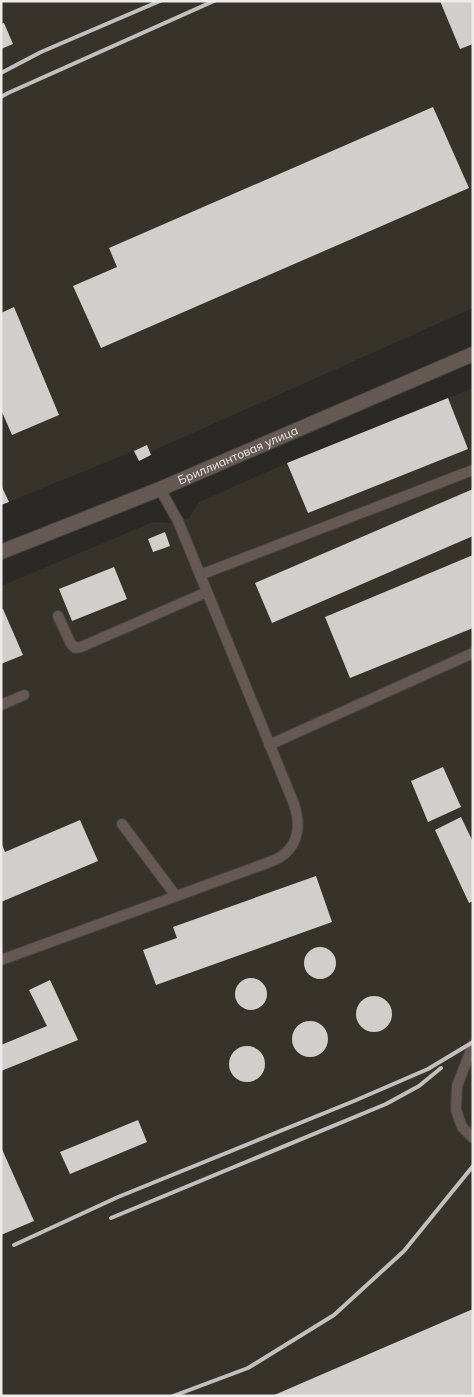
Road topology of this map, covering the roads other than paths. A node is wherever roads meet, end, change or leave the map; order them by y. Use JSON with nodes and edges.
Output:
{"nodes":[{"id":1,"x":473,"y":354,"type":"edge"},
{"id":2,"x":473,"y":470,"type":"edge"},
{"id":3,"x":160,"y":489,"type":"junction"},
{"id":4,"x":1,"y":552,"type":"edge"},
{"id":5,"x":200,"y":575,"type":"junction"},
{"id":6,"x":206,"y":592,"type":"junction"},
{"id":7,"x":58,"y":616,"type":"dead end"},
{"id":8,"x":473,"y":654,"type":"edge"},
{"id":9,"x":24,"y":695,"type":"dead end"},
{"id":10,"x":1,"y":705,"type":"edge"},
{"id":11,"x":269,"y":745,"type":"junction"},
{"id":12,"x":122,"y":824,"type":"dead end"},
{"id":13,"x":176,"y":896,"type":"junction"},
{"id":14,"x":1,"y":960,"type":"edge"},
{"id":15,"x":473,"y":1045,"type":"edge"},
{"id":16,"x":473,"y":1138,"type":"edge"}],
"edges":[{"from":1,"to":3,"type":"street","name":"Бриллиантовая улица"},
{"from":2,"to":5,"type":"lane"},
{"from":3,"to":4,"type":"street","name":"Бриллиантовая улица"},
{"from":3,"to":5,"type":"lane"},
{"from":5,"to":6,"type":"lane"},
{"from":6,"to":7,"type":"lane"},
{"from":6,"to":11,"type":"lane"},
{"from":8,"to":11,"type":"lane"},
{"from":9,"to":10,"type":"lane"},
{"from":11,"to":13,"type":"lane"},
{"from":12,"to":13,"type":"lane"},
{"from":13,"to":14,"type":"lane"},
{"from":15,"to":16,"type":"lane"}]}
